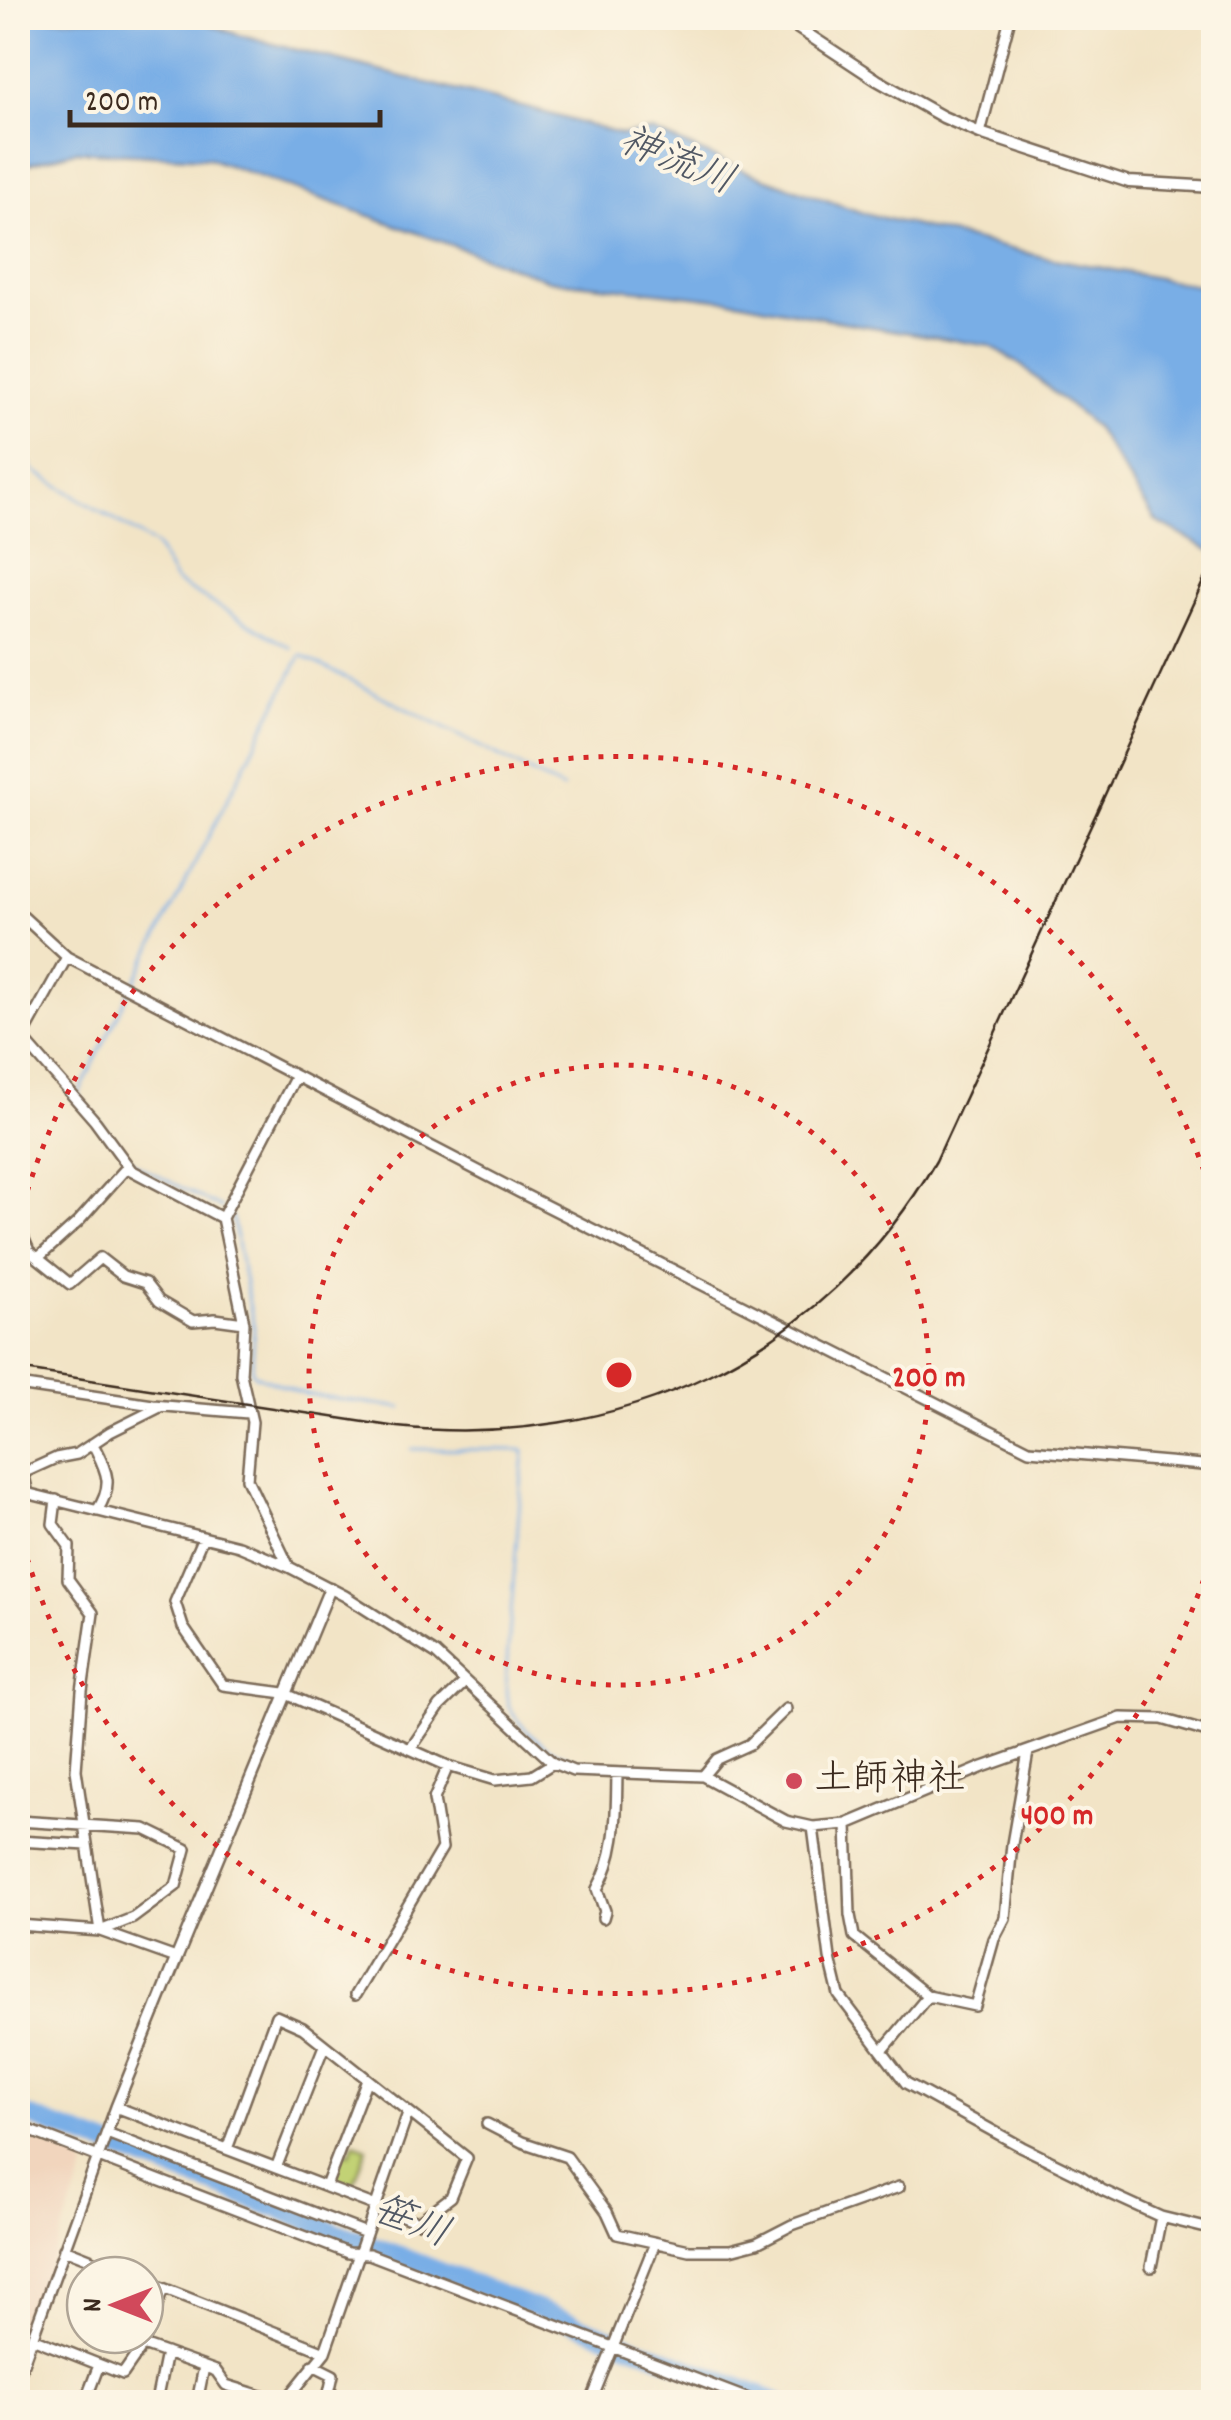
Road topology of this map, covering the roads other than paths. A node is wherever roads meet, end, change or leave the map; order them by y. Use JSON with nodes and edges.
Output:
{"nodes":[{"id":1,"x":783,"y":18,"type":"edge"},
{"id":2,"x":1010,"y":18,"type":"edge"},
{"id":3,"x":980,"y":134,"type":"junction"},
{"id":4,"x":1214,"y":187,"type":"edge"},
{"id":5,"x":18,"y":912,"type":"edge"},
{"id":6,"x":68,"y":957,"type":"junction"},
{"id":7,"x":19,"y":1039,"type":"edge"},
{"id":8,"x":296,"y":1076,"type":"junction"},
{"id":9,"x":128,"y":1166,"type":"junction"},
{"id":10,"x":222,"y":1218,"type":"junction"},
{"id":11,"x":18,"y":1224,"type":"edge"},
{"id":12,"x":38,"y":1258,"type":"junction"},
{"id":13,"x":244,"y":1323,"type":"junction"},
{"id":14,"x":18,"y":1384,"type":"edge"},
{"id":15,"x":162,"y":1406,"type":"junction"},
{"id":16,"x":248,"y":1413,"type":"junction"},
{"id":17,"x":92,"y":1444,"type":"junction"},
{"id":18,"x":18,"y":1448,"type":"edge"},
{"id":19,"x":1214,"y":1466,"type":"edge"},
{"id":20,"x":24,"y":1473,"type":"junction"},
{"id":21,"x":23,"y":1492,"type":"edge"},
{"id":22,"x":56,"y":1500,"type":"junction"},
{"id":23,"x":97,"y":1511,"type":"junction"},
{"id":24,"x":18,"y":1535,"type":"edge"},
{"id":25,"x":202,"y":1538,"type":"junction"},
{"id":26,"x":289,"y":1567,"type":"junction"},
{"id":27,"x":330,"y":1588,"type":"junction"},
{"id":28,"x":465,"y":1682,"type":"junction"},
{"id":29,"x":284,"y":1692,"type":"junction"},
{"id":30,"x":786,"y":1709,"type":"dead end"},
{"id":31,"x":1214,"y":1734,"type":"edge"},
{"id":32,"x":411,"y":1748,"type":"junction"},
{"id":33,"x":1028,"y":1752,"type":"junction"},
{"id":34,"x":553,"y":1763,"type":"junction"},
{"id":35,"x":448,"y":1766,"type":"junction"},
{"id":36,"x":617,"y":1774,"type":"junction"},
{"id":37,"x":704,"y":1776,"type":"junction"},
{"id":38,"x":18,"y":1821,"type":"edge"},
{"id":39,"x":846,"y":1824,"type":"junction"},
{"id":40,"x":86,"y":1825,"type":"junction"},
{"id":41,"x":814,"y":1828,"type":"junction"},
{"id":42,"x":18,"y":1840,"type":"edge"},
{"id":43,"x":87,"y":1845,"type":"junction"},
{"id":44,"x":603,"y":1918,"type":"dead end"},
{"id":45,"x":18,"y":1925,"type":"edge"},
{"id":46,"x":100,"y":1930,"type":"junction"},
{"id":47,"x":176,"y":1958,"type":"junction"},
{"id":48,"x":166,"y":1981,"type":"joint"},
{"id":49,"x":354,"y":1995,"type":"dead end"},
{"id":50,"x":928,"y":1996,"type":"junction"},
{"id":51,"x":324,"y":2046,"type":"junction"},
{"id":52,"x":882,"y":2052,"type":"junction"},
{"id":53,"x":367,"y":2079,"type":"junction"},
{"id":54,"x":116,"y":2107,"type":"junction"},
{"id":55,"x":408,"y":2113,"type":"junction"},
{"id":56,"x":488,"y":2124,"type":"dead end"},
{"id":57,"x":18,"y":2126,"type":"edge"},
{"id":58,"x":106,"y":2135,"type":"junction"},
{"id":59,"x":227,"y":2149,"type":"junction"},
{"id":60,"x":99,"y":2153,"type":"junction"},
{"id":61,"x":276,"y":2168,"type":"junction"},
{"id":62,"x":326,"y":2186,"type":"junction"},
{"id":63,"x":899,"y":2187,"type":"dead end"},
{"id":64,"x":374,"y":2205,"type":"junction"},
{"id":65,"x":1162,"y":2217,"type":"junction"},
{"id":66,"x":1214,"y":2230,"type":"edge"},
{"id":67,"x":365,"y":2234,"type":"junction"},
{"id":68,"x":655,"y":2243,"type":"junction"},
{"id":69,"x":64,"y":2249,"type":"junction"},
{"id":70,"x":359,"y":2249,"type":"junction"},
{"id":71,"x":79,"y":2255,"type":"edge"},
{"id":72,"x":1151,"y":2267,"type":"dead end"},
{"id":73,"x":165,"y":2289,"type":"edge"},
{"id":74,"x":32,"y":2338,"type":"junction"},
{"id":75,"x":613,"y":2348,"type":"junction"},
{"id":76,"x":325,"y":2352,"type":"junction"},
{"id":77,"x":166,"y":2353,"type":"joint"},
{"id":78,"x":136,"y":2355,"type":"edge"},
{"id":79,"x":99,"y":2365,"type":"junction"},
{"id":80,"x":313,"y":2365,"type":"junction"},
{"id":81,"x":204,"y":2367,"type":"junction"},
{"id":82,"x":18,"y":2377,"type":"edge"},
{"id":83,"x":85,"y":2402,"type":"edge"},
{"id":84,"x":156,"y":2402,"type":"edge"},
{"id":85,"x":197,"y":2402,"type":"edge"},
{"id":86,"x":327,"y":2402,"type":"edge"},
{"id":87,"x":591,"y":2402,"type":"edge"},
{"id":88,"x":756,"y":2402,"type":"edge"}],
"edges":[{"from":1,"to":3,"type":"street"},
{"from":2,"to":3,"type":"street"},
{"from":3,"to":4,"type":"street"},
{"from":5,"to":6,"type":"street"},
{"from":6,"to":7,"type":"street"},
{"from":6,"to":8,"type":"street"},
{"from":7,"to":9,"type":"street"},
{"from":8,"to":10,"type":"street"},
{"from":8,"to":19,"type":"street"},
{"from":9,"to":10,"type":"street"},
{"from":9,"to":12,"type":"street"},
{"from":10,"to":13,"type":"street"},
{"from":11,"to":12,"type":"street"},
{"from":12,"to":13,"type":"street"},
{"from":13,"to":16,"type":"street"},
{"from":14,"to":15,"type":"street"},
{"from":15,"to":16,"type":"street"},
{"from":15,"to":17,"type":"street"},
{"from":16,"to":26,"type":"street"},
{"from":17,"to":20,"type":"street"},
{"from":17,"to":23,"type":"street"},
{"from":18,"to":20,"type":"street"},
{"from":20,"to":21,"type":"street"},
{"from":21,"to":22,"type":"street"},
{"from":21,"to":24,"type":"street"},
{"from":22,"to":23,"type":"street"},
{"from":22,"to":40,"type":"street"},
{"from":23,"to":25,"type":"street"},
{"from":25,"to":26,"type":"street"},
{"from":25,"to":29,"type":"street"},
{"from":26,"to":27,"type":"street"},
{"from":27,"to":28,"type":"street"},
{"from":27,"to":29,"type":"street"},
{"from":28,"to":32,"type":"street"},
{"from":28,"to":34,"type":"street"},
{"from":29,"to":32,"type":"street"},
{"from":29,"to":47,"type":"street"},
{"from":30,"to":37,"type":"street"},
{"from":31,"to":33,"type":"street"},
{"from":32,"to":35,"type":"street"},
{"from":33,"to":39,"type":"street"},
{"from":33,"to":50,"type":"street"},
{"from":34,"to":35,"type":"street"},
{"from":34,"to":36,"type":"street"},
{"from":35,"to":49,"type":"street"},
{"from":36,"to":37,"type":"street"},
{"from":36,"to":44,"type":"street"},
{"from":37,"to":41,"type":"street"},
{"from":38,"to":40,"type":"street"},
{"from":39,"to":41,"type":"street"},
{"from":39,"to":50,"type":"street"},
{"from":40,"to":43,"type":"street"},
{"from":40,"to":46,"type":"street"},
{"from":41,"to":52,"type":"street"},
{"from":42,"to":43,"type":"street"},
{"from":43,"to":46,"type":"street"},
{"from":45,"to":46,"type":"street"},
{"from":46,"to":47,"type":"street"},
{"from":47,"to":48,"type":"street"},
{"from":48,"to":54,"type":"street"},
{"from":50,"to":52,"type":"street"},
{"from":51,"to":53,"type":"street"},
{"from":51,"to":59,"type":"street"},
{"from":51,"to":61,"type":"street"},
{"from":52,"to":65,"type":"street"},
{"from":53,"to":55,"type":"street"},
{"from":53,"to":62,"type":"street"},
{"from":54,"to":58,"type":"street"},
{"from":54,"to":59,"type":"street"},
{"from":55,"to":64,"type":"street"},
{"from":55,"to":64,"type":"street"},
{"from":56,"to":68,"type":"street"},
{"from":57,"to":60,"type":"street"},
{"from":58,"to":60,"type":"street"},
{"from":58,"to":67,"type":"street"},
{"from":59,"to":61,"type":"street"},
{"from":60,"to":69,"type":"street"},
{"from":60,"to":70,"type":"street"},
{"from":61,"to":62,"type":"street"},
{"from":62,"to":64,"type":"street"},
{"from":63,"to":68,"type":"street"},
{"from":64,"to":67,"type":"street"},
{"from":65,"to":66,"type":"street"},
{"from":65,"to":72,"type":"street"},
{"from":67,"to":70,"type":"street"},
{"from":68,"to":75,"type":"street"},
{"from":69,"to":71,"type":"street"},
{"from":69,"to":74,"type":"street"},
{"from":70,"to":75,"type":"street"},
{"from":70,"to":76,"type":"street"},
{"from":73,"to":76,"type":"street"},
{"from":74,"to":79,"type":"street"},
{"from":74,"to":82,"type":"street"},
{"from":75,"to":87,"type":"street"},
{"from":75,"to":88,"type":"street"},
{"from":76,"to":80,"type":"street"},
{"from":77,"to":81,"type":"street"},
{"from":77,"to":84,"type":"street"},
{"from":78,"to":79,"type":"street"},
{"from":79,"to":83,"type":"street"},
{"from":80,"to":81,"type":"street"},
{"from":80,"to":86,"type":"street"},
{"from":81,"to":85,"type":"street"}]}
